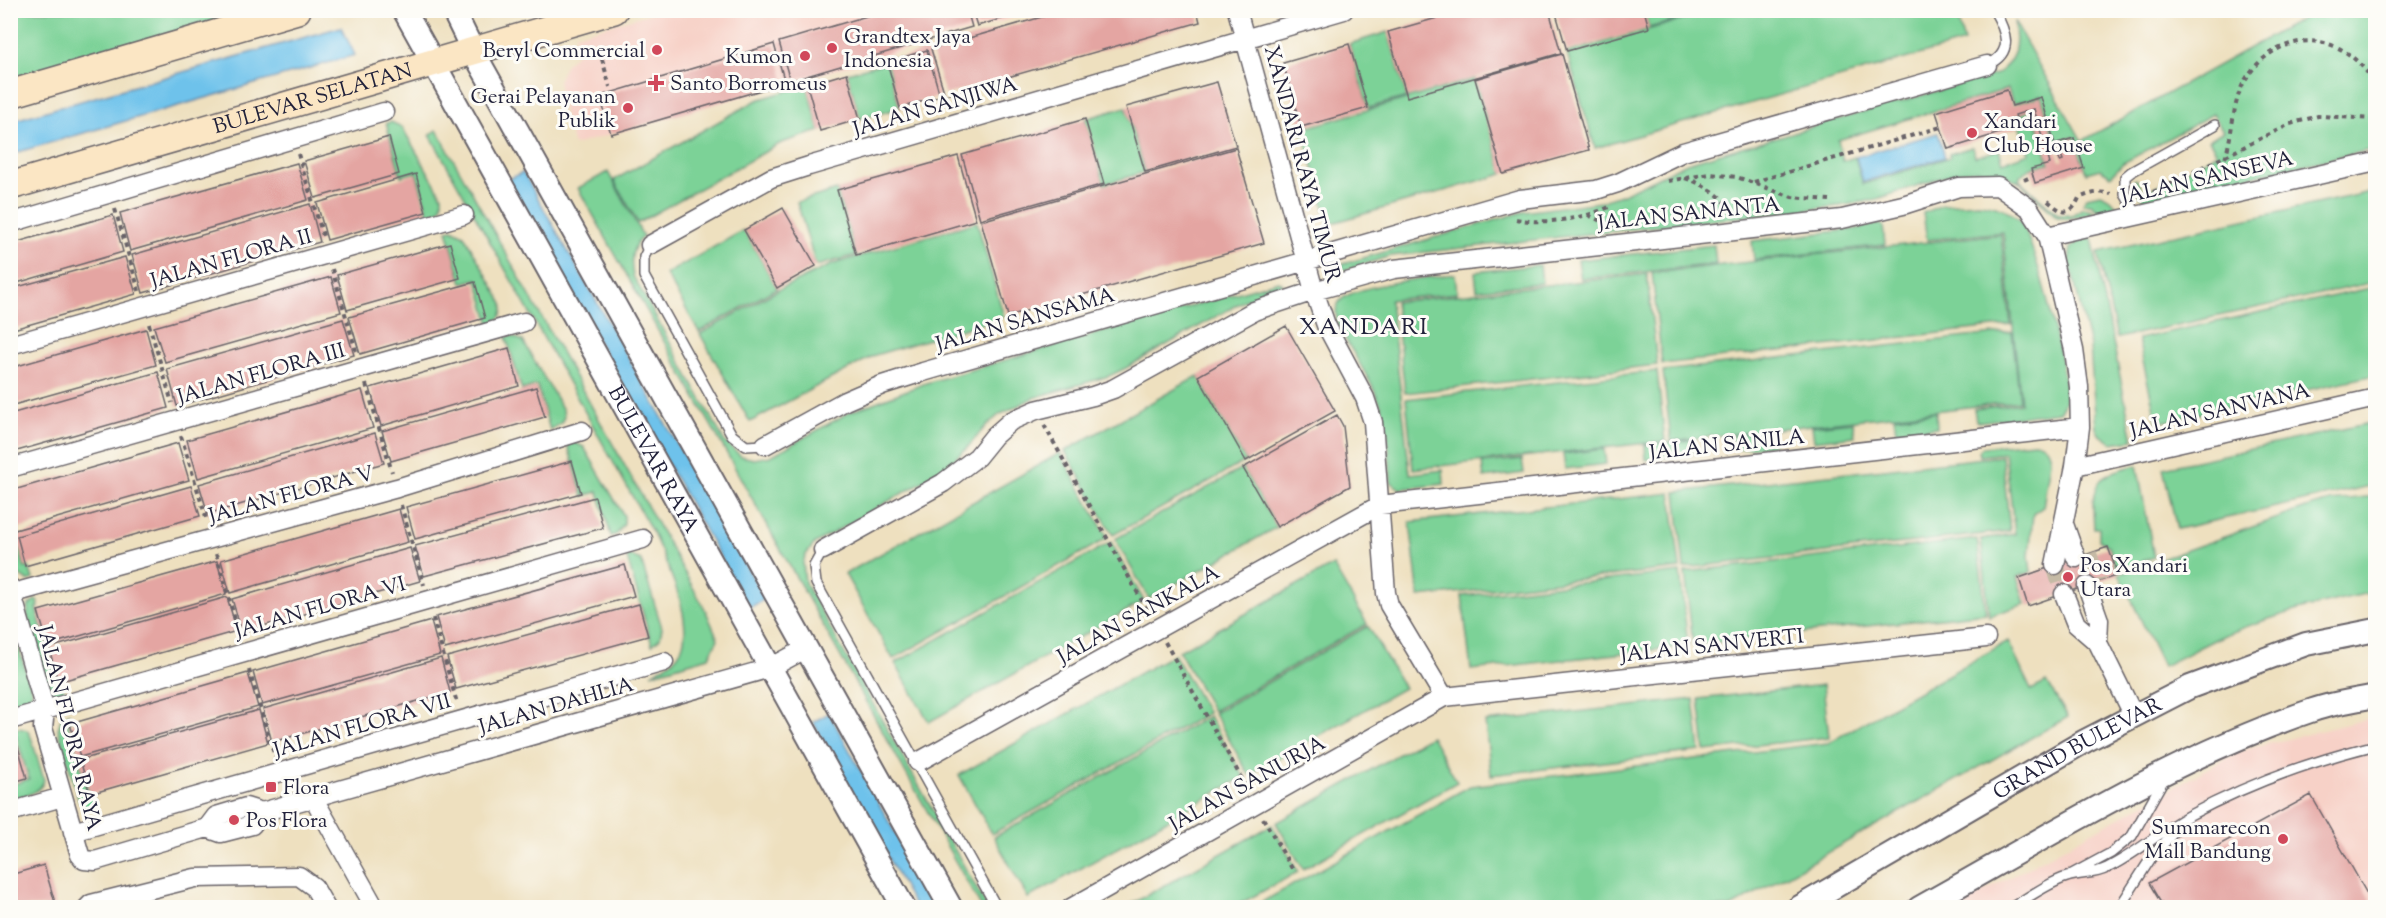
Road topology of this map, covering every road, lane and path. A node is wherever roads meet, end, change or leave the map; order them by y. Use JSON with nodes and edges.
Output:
{"nodes":[{"id":1,"x":297,"y":10,"type":"edge"},
{"id":2,"x":404,"y":10,"type":"edge"},
{"id":3,"x":453,"y":10,"type":"edge"},
{"id":4,"x":614,"y":10,"type":"edge"},
{"id":5,"x":1237,"y":10,"type":"edge"},
{"id":6,"x":1344,"y":10,"type":"edge"},
{"id":7,"x":1994,"y":10,"type":"edge"},
{"id":8,"x":1245,"y":39,"type":"junction"},
{"id":9,"x":473,"y":51,"type":"junction"},
{"id":10,"x":602,"y":59,"type":"dead end"},
{"id":11,"x":431,"y":63,"type":"junction"},
{"id":12,"x":1987,"y":65,"type":"joint"},
{"id":13,"x":2376,"y":82,"type":"edge"},
{"id":14,"x":610,"y":87,"type":"dead end"},
{"id":15,"x":10,"y":94,"type":"edge"},
{"id":16,"x":384,"y":112,"type":"dead end"},
{"id":17,"x":2376,"y":119,"type":"edge"},
{"id":18,"x":2215,"y":125,"type":"dead end"},
{"id":19,"x":1941,"y":127,"type":"dead end"},
{"id":20,"x":294,"y":139,"type":"junction"},
{"id":21,"x":2224,"y":158,"type":"junction"},
{"id":22,"x":2376,"y":162,"type":"edge"},
{"id":23,"x":2033,"y":176,"type":"dead end"},
{"id":24,"x":2014,"y":177,"type":"dead end"},
{"id":25,"x":1684,"y":178,"type":"junction"},
{"id":26,"x":2024,"y":180,"type":"junction"},
{"id":27,"x":1753,"y":182,"type":"junction"},
{"id":28,"x":1659,"y":184,"type":"dead end"},
{"id":29,"x":10,"y":186,"type":"edge"},
{"id":30,"x":2030,"y":186,"type":"dead end"},
{"id":31,"x":111,"y":194,"type":"junction"},
{"id":32,"x":2043,"y":197,"type":"dead end"},
{"id":33,"x":1838,"y":201,"type":"dead end"},
{"id":34,"x":1611,"y":206,"type":"dead end"},
{"id":35,"x":1489,"y":208,"type":"junction"},
{"id":36,"x":2134,"y":209,"type":"junction"},
{"id":37,"x":464,"y":215,"type":"dead end"},
{"id":38,"x":10,"y":223,"type":"edge"},
{"id":39,"x":1742,"y":230,"type":"junction"},
{"id":40,"x":2048,"y":236,"type":"junction"},
{"id":41,"x":650,"y":245,"type":"joint"},
{"id":42,"x":328,"y":254,"type":"junction"},
{"id":43,"x":1306,"y":260,"type":"junction"},
{"id":44,"x":1314,"y":291,"type":"junction"},
{"id":45,"x":144,"y":307,"type":"junction"},
{"id":46,"x":524,"y":322,"type":"dead end"},
{"id":47,"x":10,"y":345,"type":"edge"},
{"id":48,"x":362,"y":368,"type":"junction"},
{"id":49,"x":2376,"y":398,"type":"edge"},
{"id":50,"x":177,"y":421,"type":"junction"},
{"id":51,"x":2080,"y":427,"type":"junction"},
{"id":52,"x":582,"y":431,"type":"dead end"},
{"id":53,"x":765,"y":445,"type":"joint"},
{"id":54,"x":2075,"y":466,"type":"junction"},
{"id":55,"x":10,"y":468,"type":"edge"},
{"id":56,"x":396,"y":488,"type":"junction"},
{"id":57,"x":1380,"y":505,"type":"junction"},
{"id":58,"x":2065,"y":527,"type":"junction"},
{"id":59,"x":212,"y":539,"type":"junction"},
{"id":60,"x":643,"y":539,"type":"dead end"},
{"id":61,"x":823,"y":550,"type":"joint"},
{"id":62,"x":2082,"y":556,"type":"tunnel mouth"},
{"id":63,"x":2049,"y":567,"type":"tunnel mouth"},
{"id":64,"x":2092,"y":584,"type":"tunnel mouth"},
{"id":65,"x":11,"y":591,"type":"edge"},
{"id":66,"x":2059,"y":596,"type":"tunnel mouth"},
{"id":67,"x":428,"y":600,"type":"junction"},
{"id":68,"x":2376,"y":630,"type":"edge"},
{"id":69,"x":1986,"y":638,"type":"dead end"},
{"id":70,"x":2098,"y":643,"type":"junction"},
{"id":71,"x":807,"y":648,"type":"junction"},
{"id":72,"x":244,"y":652,"type":"junction"},
{"id":73,"x":664,"y":662,"type":"dead end"},
{"id":74,"x":770,"y":668,"type":"junction"},
{"id":75,"x":2376,"y":696,"type":"edge"},
{"id":76,"x":1444,"y":698,"type":"junction"},
{"id":77,"x":45,"y":710,"type":"junction"},
{"id":78,"x":2134,"y":716,"type":"junction"},
{"id":79,"x":10,"y":720,"type":"edge"},
{"id":80,"x":462,"y":720,"type":"junction"},
{"id":81,"x":2376,"y":745,"type":"edge"},
{"id":82,"x":918,"y":762,"type":"junction"},
{"id":83,"x":280,"y":772,"type":"junction"},
{"id":84,"x":2168,"y":772,"type":"junction"},
{"id":85,"x":62,"y":797,"type":"junction"},
{"id":86,"x":314,"y":797,"type":"junction"},
{"id":87,"x":10,"y":812,"type":"edge"},
{"id":88,"x":262,"y":812,"type":"joint"},
{"id":89,"x":2188,"y":816,"type":"junction"},
{"id":90,"x":73,"y":832,"type":"junction"},
{"id":91,"x":2068,"y":876,"type":"junction"},
{"id":92,"x":87,"y":908,"type":"edge"},
{"id":93,"x":326,"y":908,"type":"edge"},
{"id":94,"x":375,"y":908,"type":"edge"},
{"id":95,"x":904,"y":908,"type":"edge"},
{"id":96,"x":951,"y":908,"type":"edge"},
{"id":97,"x":998,"y":908,"type":"edge"},
{"id":98,"x":1071,"y":908,"type":"edge"},
{"id":99,"x":1798,"y":908,"type":"edge"},
{"id":100,"x":1919,"y":908,"type":"edge"},
{"id":101,"x":2011,"y":908,"type":"edge"},
{"id":102,"x":2119,"y":908,"type":"edge"}],
"edges":[{"from":1,"to":15,"type":"main road"},
{"from":2,"to":11,"type":"street","name":"BULEVAR RAYA"},
{"from":3,"to":9,"type":"street","name":"BULEVAR RAYA"},
{"from":4,"to":9,"type":"main road","name":"BULEVAR SELATAN"},
{"from":5,"to":8,"type":"street","name":"XANDARI RAYA TIMUR"},
{"from":6,"to":8,"type":"street","name":"JALAN SANJIWA"},
{"from":7,"to":12,"type":"lane"},
{"from":8,"to":41,"type":"street","name":"JALAN SANJIWA"},
{"from":8,"to":43,"type":"street","name":"XANDARI RAYA TIMUR"},
{"from":9,"to":11,"type":"main road","name":"BULEVAR SELATAN"},
{"from":9,"to":71,"type":"street","name":"BULEVAR RAYA"},
{"from":10,"to":14,"type":"path"},
{"from":11,"to":29,"type":"main road","name":"BULEVAR SELATAN"},
{"from":11,"to":74,"type":"street","name":"BULEVAR RAYA"},
{"from":12,"to":35,"type":"street","name":"JALAN SANANTA"},
{"from":13,"to":21,"type":"path"},
{"from":16,"to":20,"type":"street"},
{"from":17,"to":21,"type":"path"},
{"from":18,"to":36,"type":"lane"},
{"from":19,"to":27,"type":"path"},
{"from":20,"to":31,"type":"street"},
{"from":20,"to":42,"type":"path"},
{"from":21,"to":36,"type":"path"},
{"from":22,"to":36,"type":"street","name":"JALAN SANSEVA"},
{"from":23,"to":26,"type":"path"},
{"from":24,"to":26,"type":"path"},
{"from":25,"to":27,"type":"path"},
{"from":25,"to":28,"type":"path"},
{"from":25,"to":39,"type":"path"},
{"from":26,"to":30,"type":"path"},
{"from":27,"to":33,"type":"path"},
{"from":31,"to":38,"type":"street"},
{"from":31,"to":45,"type":"path"},
{"from":32,"to":36,"type":"path"},
{"from":34,"to":35,"type":"path"},
{"from":35,"to":43,"type":"street","name":"JALAN SANANTA"},
{"from":36,"to":40,"type":"street","name":"JALAN SANSEVA"},
{"from":37,"to":42,"type":"street","name":"JALAN FLORA II"},
{"from":39,"to":40,"type":"street","name":"JALAN SANANTA"},
{"from":39,"to":44,"type":"street","name":"JALAN SANANTA"},
{"from":40,"to":51,"type":"street"},
{"from":41,"to":53,"type":"lane"},
{"from":42,"to":45,"type":"street","name":"JALAN FLORA II"},
{"from":42,"to":48,"type":"path"},
{"from":43,"to":44,"type":"street","name":"XANDARI RAYA TIMUR"},
{"from":43,"to":53,"type":"street","name":"JALAN SANSAMA"},
{"from":44,"to":57,"type":"street","name":"XANDARI RAYA TIMUR"},
{"from":44,"to":61,"type":"street"},
{"from":45,"to":47,"type":"street","name":"JALAN FLORA II"},
{"from":45,"to":50,"type":"path"},
{"from":46,"to":48,"type":"street","name":"JALAN FLORA III"},
{"from":48,"to":50,"type":"street","name":"JALAN FLORA III"},
{"from":48,"to":56,"type":"path"},
{"from":49,"to":54,"type":"street","name":"JALAN SANVANA"},
{"from":50,"to":55,"type":"street","name":"JALAN FLORA III"},
{"from":50,"to":59,"type":"path"},
{"from":51,"to":54,"type":"street"},
{"from":51,"to":57,"type":"street","name":"JALAN SANILA"},
{"from":52,"to":56,"type":"street","name":"JALAN FLORA V"},
{"from":54,"to":58,"type":"street"},
{"from":56,"to":59,"type":"street","name":"JALAN FLORA V"},
{"from":56,"to":67,"type":"path"},
{"from":57,"to":76,"type":"street","name":"XANDARI RAYA TIMUR"},
{"from":57,"to":82,"type":"street","name":"JALAN SANKALA"},
{"from":58,"to":62,"type":"street"},
{"from":58,"to":63,"type":"street"},
{"from":59,"to":65,"type":"street","name":"JALAN FLORA V"},
{"from":59,"to":72,"type":"path"},
{"from":60,"to":67,"type":"street","name":"JALAN FLORA VI"},
{"from":61,"to":82,"type":"lane"},
{"from":64,"to":70,"type":"street"},
{"from":65,"to":77,"type":"street","name":"JALAN FLORA RAYA"},
{"from":66,"to":70,"type":"street"},
{"from":67,"to":72,"type":"street","name":"JALAN FLORA VI"},
{"from":67,"to":80,"type":"path"},
{"from":68,"to":78,"type":"street","name":"GRAND BULEVAR"},
{"from":69,"to":76,"type":"street","name":"JALAN SANVERTI"},
{"from":70,"to":78,"type":"street"},
{"from":71,"to":74,"type":"street","name":"JALAN DAHLIA"},
{"from":71,"to":96,"type":"street","name":"BULEVAR RAYA"},
{"from":72,"to":77,"type":"street","name":"JALAN FLORA VI"},
{"from":72,"to":83,"type":"path"},
{"from":73,"to":80,"type":"street","name":"JALAN FLORA VII"},
{"from":74,"to":86,"type":"street","name":"JALAN DAHLIA"},
{"from":74,"to":95,"type":"street","name":"BULEVAR RAYA"},
{"from":75,"to":84,"type":"street"},
{"from":76,"to":98,"type":"street","name":"JALAN SANURJA"},
{"from":77,"to":79,"type":"street","name":"JALAN FLORA VI"},
{"from":77,"to":85,"type":"street","name":"JALAN FLORA RAYA"},
{"from":78,"to":99,"type":"street","name":"GRAND BULEVAR"},
{"from":80,"to":83,"type":"street","name":"JALAN FLORA VII"},
{"from":81,"to":89,"type":"lane"},
{"from":82,"to":97,"type":"lane"},
{"from":83,"to":90,"type":"street","name":"JALAN FLORA VII"},
{"from":84,"to":91,"type":"lane"},
{"from":84,"to":100,"type":"street"},
{"from":85,"to":87,"type":"street"},
{"from":85,"to":90,"type":"street","name":"JALAN FLORA RAYA"},
{"from":86,"to":88,"type":"street","name":"JALAN DAHLIA"},
{"from":86,"to":94,"type":"street"},
{"from":88,"to":90,"type":"street","name":"JALAN FLORA RAYA"},
{"from":89,"to":91,"type":"lane"},
{"from":89,"to":102,"type":"lane"},
{"from":91,"to":101,"type":"lane"},
{"from":92,"to":93,"type":"street"}]}
